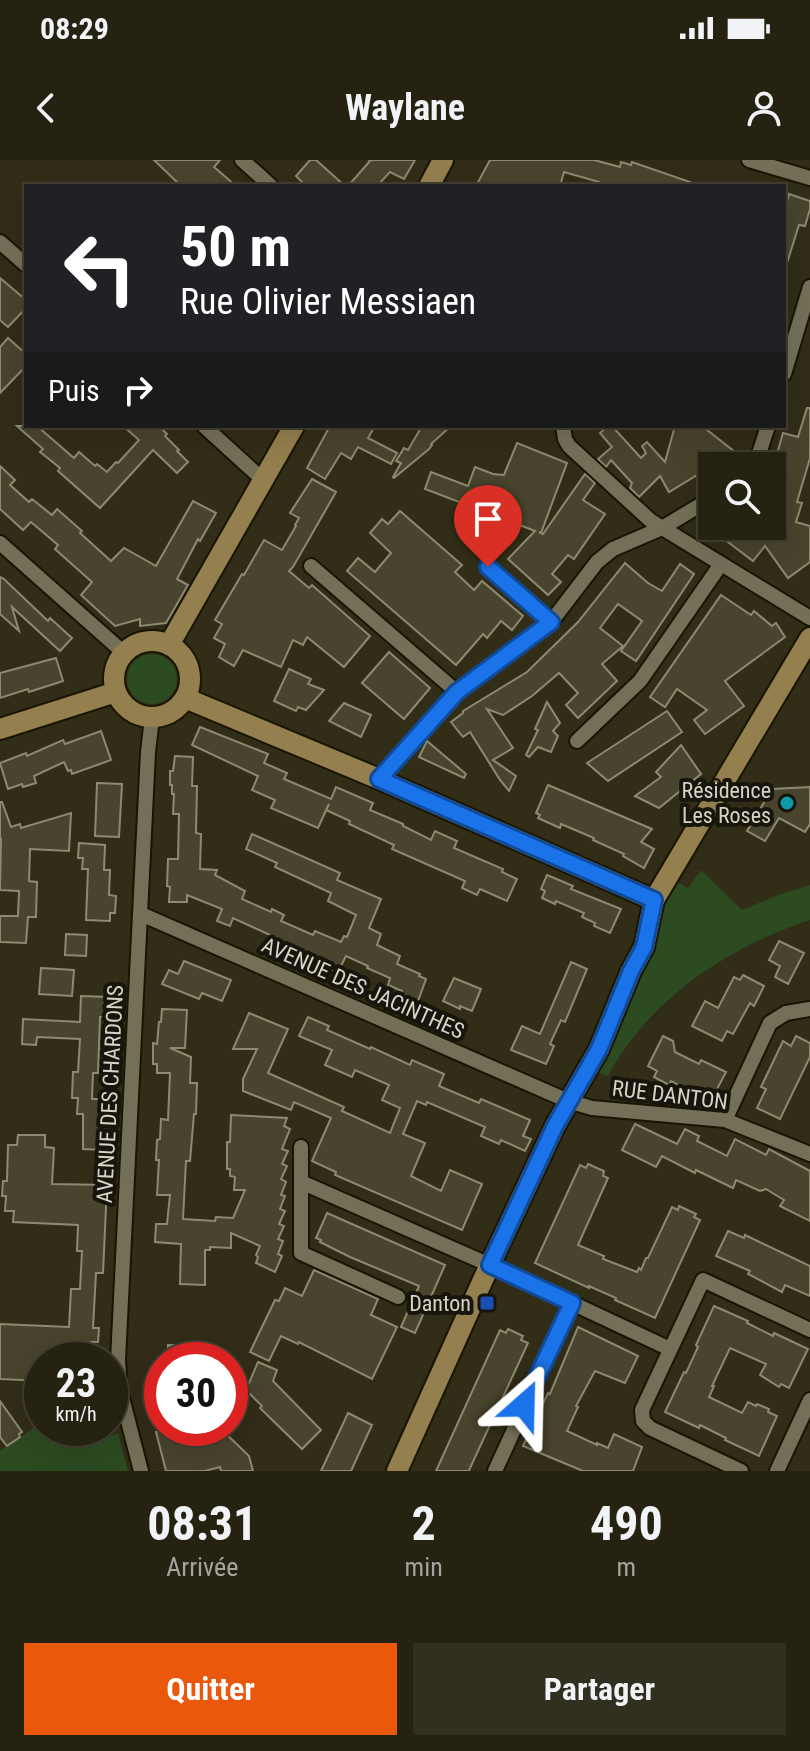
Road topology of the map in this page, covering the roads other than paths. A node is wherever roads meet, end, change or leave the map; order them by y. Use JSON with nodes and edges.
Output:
{"nodes":[{"id":1,"x":242,"y":160,"type":"edge"},
{"id":2,"x":443,"y":160,"type":"edge"},
{"id":3,"x":749,"y":160,"type":"edge"},
{"id":4,"x":810,"y":178,"type":"edge"},
{"id":5,"x":269,"y":184,"type":"edge"},
{"id":6,"x":430,"y":184,"type":"edge"},
{"id":7,"x":0,"y":242,"type":"edge"},
{"id":8,"x":24,"y":263,"type":"edge"},
{"id":9,"x":810,"y":287,"type":"edge"},
{"id":10,"x":786,"y":367,"type":"edge"},
{"id":11,"x":206,"y":428,"type":"edge"},
{"id":12,"x":293,"y":428,"type":"edge"},
{"id":13,"x":563,"y":428,"type":"edge"},
{"id":14,"x":767,"y":428,"type":"edge"},
{"id":15,"x":760,"y":452,"type":"edge"},
{"id":16,"x":263,"y":480,"type":"junction"},
{"id":17,"x":698,"y":506,"type":"edge"},
{"id":18,"x":662,"y":528,"type":"junction"},
{"id":19,"x":0,"y":543,"type":"edge"},
{"id":20,"x":721,"y":564,"type":"junction"},
{"id":21,"x":311,"y":566,"type":"dead end"},
{"id":22,"x":488,"y":567,"type":"dead end"},
{"id":23,"x":810,"y":618,"type":"edge"},
{"id":24,"x":551,"y":622,"type":"junction"},
{"id":25,"x":810,"y":638,"type":"edge"},
{"id":26,"x":169,"y":645,"type":"junction"},
{"id":27,"x":124,"y":653,"type":"junction"},
{"id":28,"x":116,"y":692,"type":"junction"},
{"id":29,"x":457,"y":692,"type":"junction"},
{"id":30,"x":185,"y":698,"type":"junction"},
{"id":31,"x":152,"y":718,"type":"junction"},
{"id":32,"x":0,"y":729,"type":"edge"},
{"id":33,"x":577,"y":741,"type":"dead end"},
{"id":34,"x":379,"y":779,"type":"junction"},
{"id":35,"x":654,"y":900,"type":"junction"},
{"id":36,"x":141,"y":914,"type":"junction"},
{"id":37,"x":810,"y":1009,"type":"edge"},
{"id":38,"x":568,"y":1101,"type":"junction"},
{"id":39,"x":725,"y":1120,"type":"junction"},
{"id":40,"x":301,"y":1147,"type":"dead end"},
{"id":41,"x":810,"y":1154,"type":"edge"},
{"id":42,"x":301,"y":1182,"type":"junction"},
{"id":43,"x":490,"y":1265,"type":"junction"},
{"id":44,"x":398,"y":1297,"type":"dead end"},
{"id":45,"x":572,"y":1303,"type":"junction"},
{"id":46,"x":810,"y":1330,"type":"edge"},
{"id":47,"x":670,"y":1349,"type":"junction"},
{"id":48,"x":810,"y":1400,"type":"edge"},
{"id":49,"x":141,"y":1471,"type":"edge"},
{"id":50,"x":397,"y":1471,"type":"edge"},
{"id":51,"x":495,"y":1471,"type":"edge"},
{"id":52,"x":741,"y":1471,"type":"edge"},
{"id":53,"x":777,"y":1471,"type":"edge"}],
"edges":[{"from":1,"to":5,"type":"street"},
{"from":2,"to":6,"type":"street"},
{"from":3,"to":4,"type":"street"},
{"from":7,"to":8,"type":"street"},
{"from":9,"to":10,"type":"street"},
{"from":11,"to":16,"type":"street"},
{"from":12,"to":16,"type":"street"},
{"from":13,"to":18,"type":"street"},
{"from":14,"to":15,"type":"street"},
{"from":16,"to":26,"type":"street"},
{"from":17,"to":18,"type":"street"},
{"from":18,"to":20,"type":"street"},
{"from":18,"to":24,"type":"street"},
{"from":19,"to":27,"type":"street"},
{"from":20,"to":23,"type":"street"},
{"from":20,"to":33,"type":"street"},
{"from":21,"to":29,"type":"street"},
{"from":22,"to":24,"type":"street"},
{"from":24,"to":29,"type":"street"},
{"from":25,"to":35,"type":"street"},
{"from":26,"to":27,"type":"street"},
{"from":26,"to":30,"type":"street"},
{"from":27,"to":28,"type":"street"},
{"from":28,"to":31,"type":"street"},
{"from":28,"to":32,"type":"street"},
{"from":29,"to":34,"type":"street"},
{"from":30,"to":31,"type":"street"},
{"from":30,"to":34,"type":"street"},
{"from":31,"to":36,"type":"street","name":"AVENUE DES CHARDONS"},
{"from":34,"to":35,"type":"street"},
{"from":35,"to":38,"type":"street"},
{"from":36,"to":38,"type":"street","name":"AVENUE DES JACINTHES"},
{"from":36,"to":49,"type":"street","name":"AVENUE DES CHARDONS"},
{"from":37,"to":39,"type":"street"},
{"from":38,"to":39,"type":"street","name":"RUE DANTON"},
{"from":38,"to":43,"type":"street"},
{"from":39,"to":41,"type":"street","name":"RUE DANTON"},
{"from":40,"to":42,"type":"street"},
{"from":42,"to":43,"type":"street"},
{"from":42,"to":44,"type":"street"},
{"from":43,"to":45,"type":"street"},
{"from":43,"to":50,"type":"street"},
{"from":45,"to":47,"type":"street"},
{"from":45,"to":51,"type":"street"},
{"from":46,"to":47,"type":"street"},
{"from":47,"to":52,"type":"street"},
{"from":48,"to":53,"type":"street"}]}
